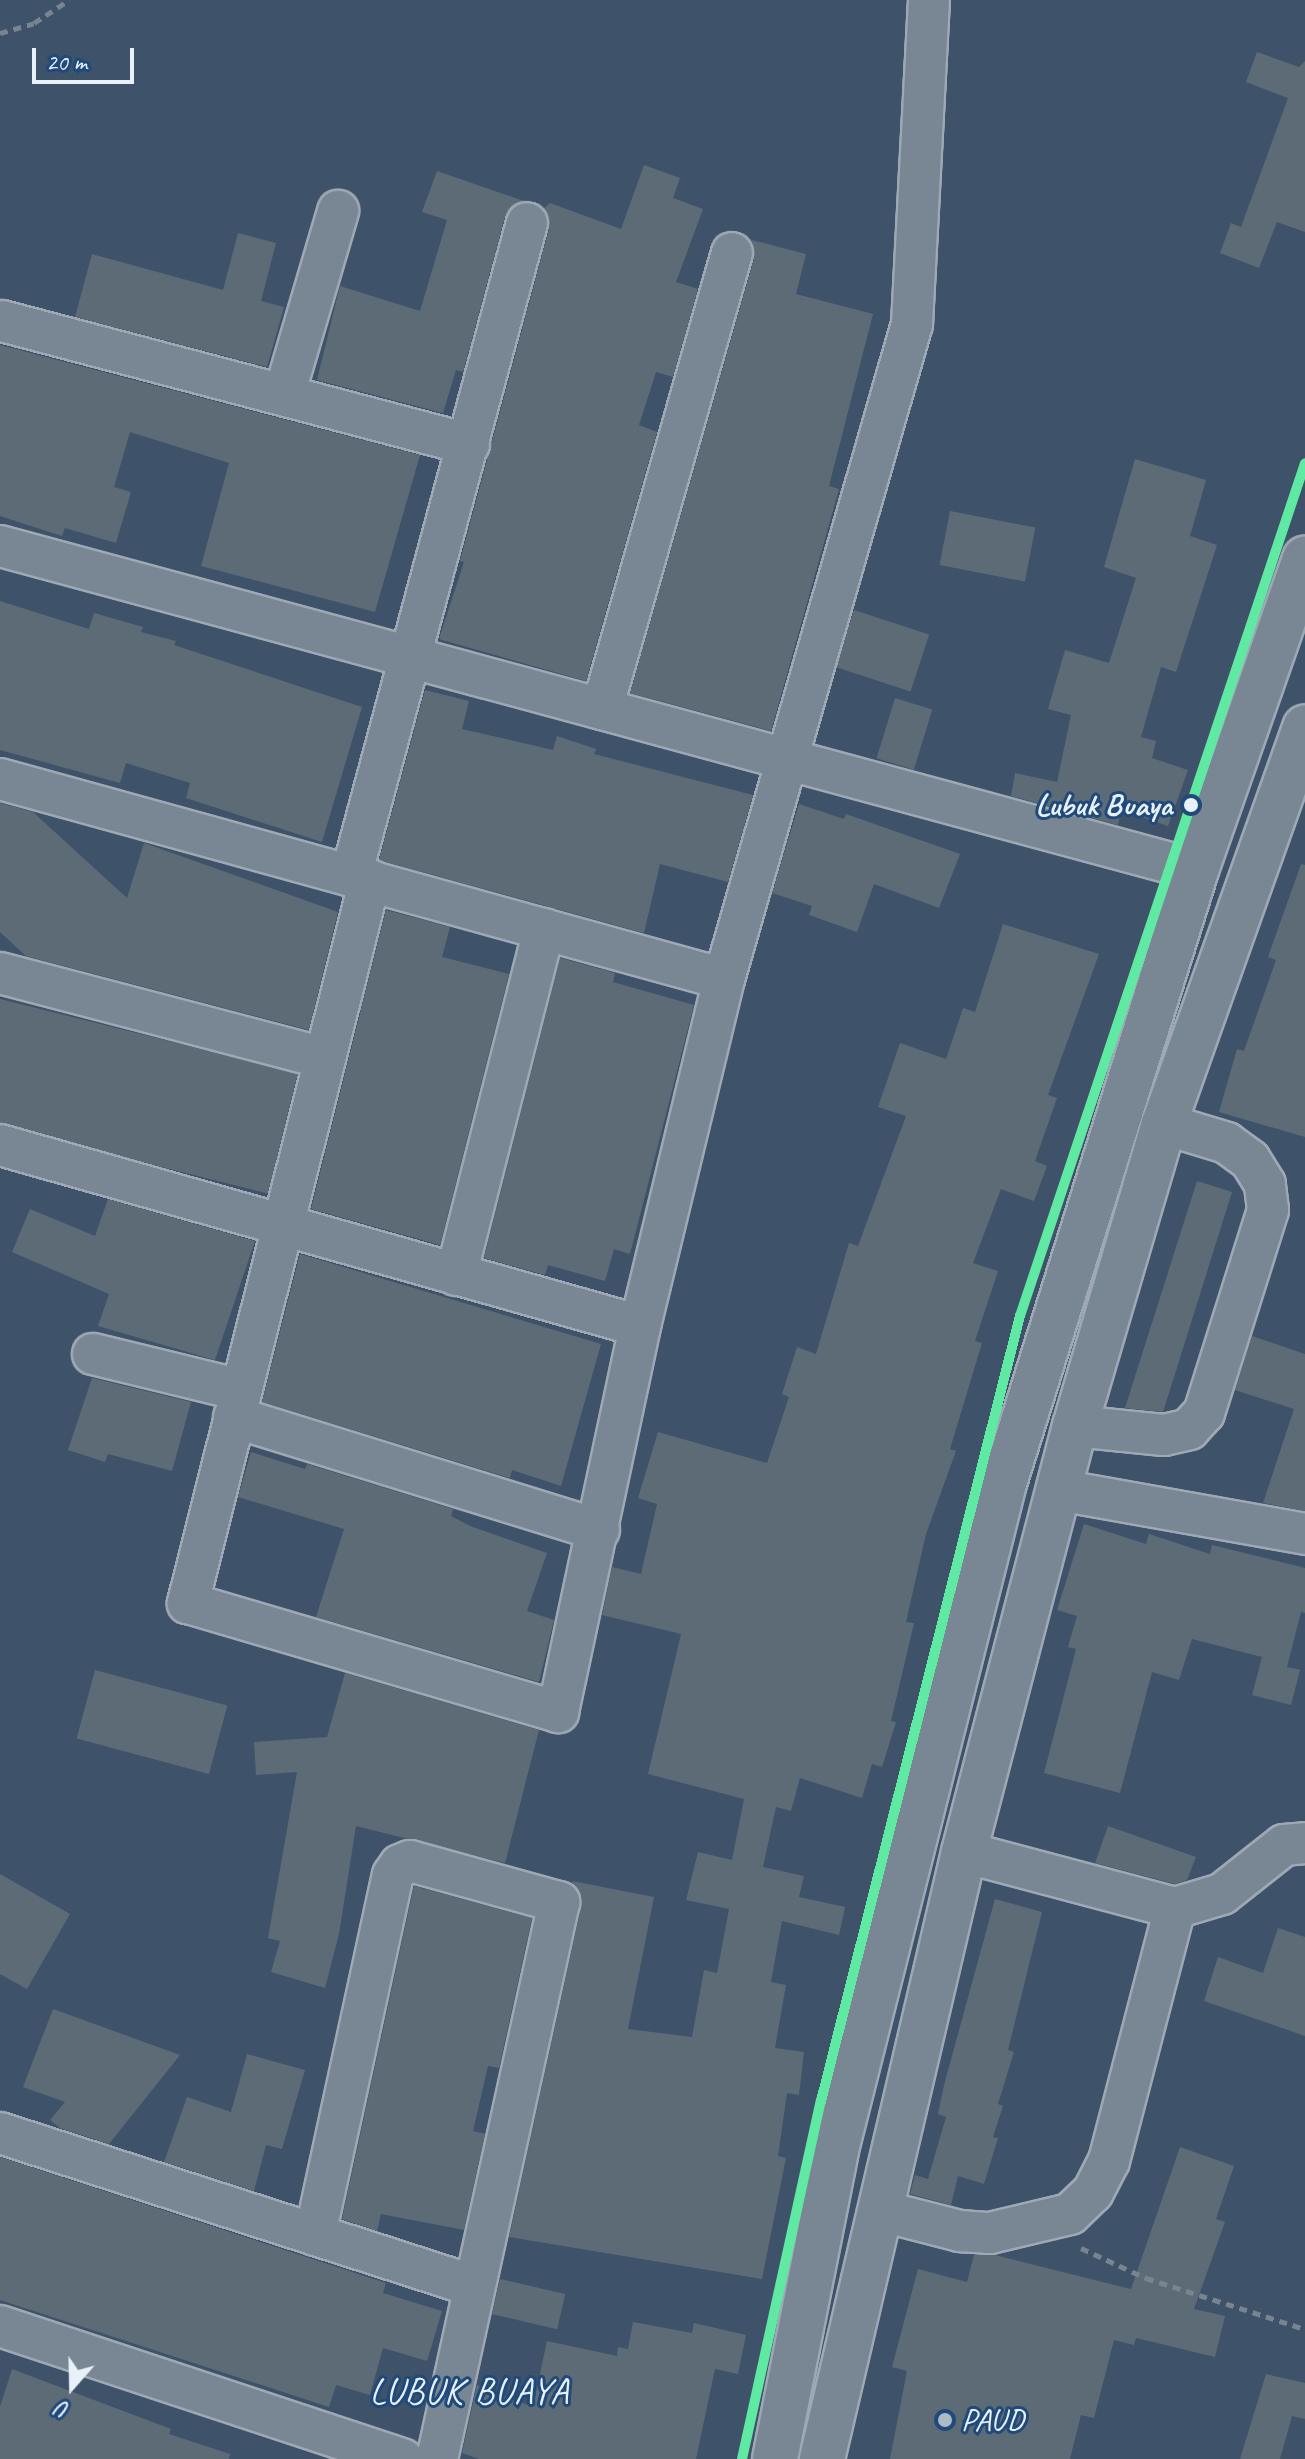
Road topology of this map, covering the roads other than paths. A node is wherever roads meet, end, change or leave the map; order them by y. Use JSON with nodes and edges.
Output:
{"nodes":[{"id":1,"x":929,"y":0,"type":"edge"},
{"id":2,"x":338,"y":211,"type":"dead end"},
{"id":3,"x":527,"y":223,"type":"dead end"},
{"id":4,"x":732,"y":253,"type":"dead end"},
{"id":5,"x":2,"y":321,"type":"edge"},
{"id":6,"x":284,"y":395,"type":"junction"},
{"id":7,"x":469,"y":444,"type":"junction"},
{"id":8,"x":0,"y":546,"type":"edge"},
{"id":9,"x":1305,"y":558,"type":"edge"},
{"id":10,"x":407,"y":660,"type":"junction"},
{"id":11,"x":602,"y":709,"type":"junction"},
{"id":12,"x":1305,"y":727,"type":"edge"},
{"id":13,"x":785,"y":757,"type":"junction"},
{"id":14,"x":0,"y":779,"type":"edge"},
{"id":15,"x":1196,"y":870,"type":"junction"},
{"id":16,"x":360,"y":878,"type":"junction"},
{"id":17,"x":544,"y":929,"type":"junction"},
{"id":18,"x":0,"y":973,"type":"edge"},
{"id":19,"x":724,"y":979,"type":"junction"},
{"id":20,"x":325,"y":1058,"type":"junction"},
{"id":21,"x":1164,"y":1124,"type":"junction"},
{"id":22,"x":0,"y":1145,"type":"edge"},
{"id":23,"x":282,"y":1228,"type":"junction"},
{"id":24,"x":456,"y":1275,"type":"junction"},
{"id":25,"x":640,"y":1326,"type":"junction"},
{"id":26,"x":93,"y":1354,"type":"dead end"},
{"id":27,"x":238,"y":1403,"type":"junction"},
{"id":28,"x":1075,"y":1426,"type":"junction"},
{"id":29,"x":1059,"y":1490,"type":"junction"},
{"id":30,"x":599,"y":1530,"type":"junction"},
{"id":31,"x":1305,"y":1534,"type":"edge"},
{"id":32,"x":1305,"y":1843,"type":"edge"},
{"id":33,"x":964,"y":1852,"type":"junction"},
{"id":34,"x":1175,"y":1908,"type":"junction"},
{"id":35,"x":0,"y":2133,"type":"edge"},
{"id":36,"x":882,"y":2211,"type":"junction"},
{"id":37,"x":315,"y":2235,"type":"junction"},
{"id":38,"x":474,"y":2286,"type":"junction"},
{"id":39,"x":2,"y":2334,"type":"edge"},
{"id":40,"x":403,"y":2459,"type":"edge"},
{"id":41,"x":437,"y":2459,"type":"edge"},
{"id":42,"x":775,"y":2459,"type":"edge"},
{"id":43,"x":822,"y":2459,"type":"edge"}],
"edges":[{"from":1,"to":13,"type":"street"},
{"from":2,"to":6,"type":"street"},
{"from":3,"to":7,"type":"street"},
{"from":4,"to":11,"type":"street"},
{"from":5,"to":6,"type":"street"},
{"from":6,"to":7,"type":"street"},
{"from":7,"to":10,"type":"street"},
{"from":8,"to":10,"type":"street"},
{"from":9,"to":15,"type":"highway"},
{"from":10,"to":11,"type":"street"},
{"from":10,"to":16,"type":"street"},
{"from":11,"to":13,"type":"street"},
{"from":12,"to":21,"type":"highway"},
{"from":13,"to":15,"type":"street"},
{"from":13,"to":19,"type":"street"},
{"from":14,"to":16,"type":"street"},
{"from":15,"to":42,"type":"highway"},
{"from":16,"to":17,"type":"street"},
{"from":16,"to":20,"type":"street"},
{"from":17,"to":19,"type":"street"},
{"from":17,"to":24,"type":"street"},
{"from":18,"to":20,"type":"street"},
{"from":19,"to":25,"type":"street"},
{"from":20,"to":23,"type":"street"},
{"from":21,"to":28,"type":"highway"},
{"from":21,"to":28,"type":"street"},
{"from":22,"to":23,"type":"street"},
{"from":23,"to":24,"type":"street"},
{"from":23,"to":27,"type":"street"},
{"from":24,"to":25,"type":"street"},
{"from":25,"to":30,"type":"street"},
{"from":26,"to":27,"type":"street"},
{"from":27,"to":30,"type":"street"},
{"from":27,"to":30,"type":"street"},
{"from":28,"to":29,"type":"highway"},
{"from":29,"to":31,"type":"street"},
{"from":29,"to":33,"type":"highway"},
{"from":32,"to":34,"type":"street"},
{"from":33,"to":34,"type":"street"},
{"from":33,"to":36,"type":"highway"},
{"from":34,"to":36,"type":"street"},
{"from":35,"to":37,"type":"street"},
{"from":36,"to":43,"type":"highway"},
{"from":37,"to":38,"type":"street"},
{"from":37,"to":38,"type":"street"},
{"from":38,"to":41,"type":"street"},
{"from":39,"to":40,"type":"street"}]}
